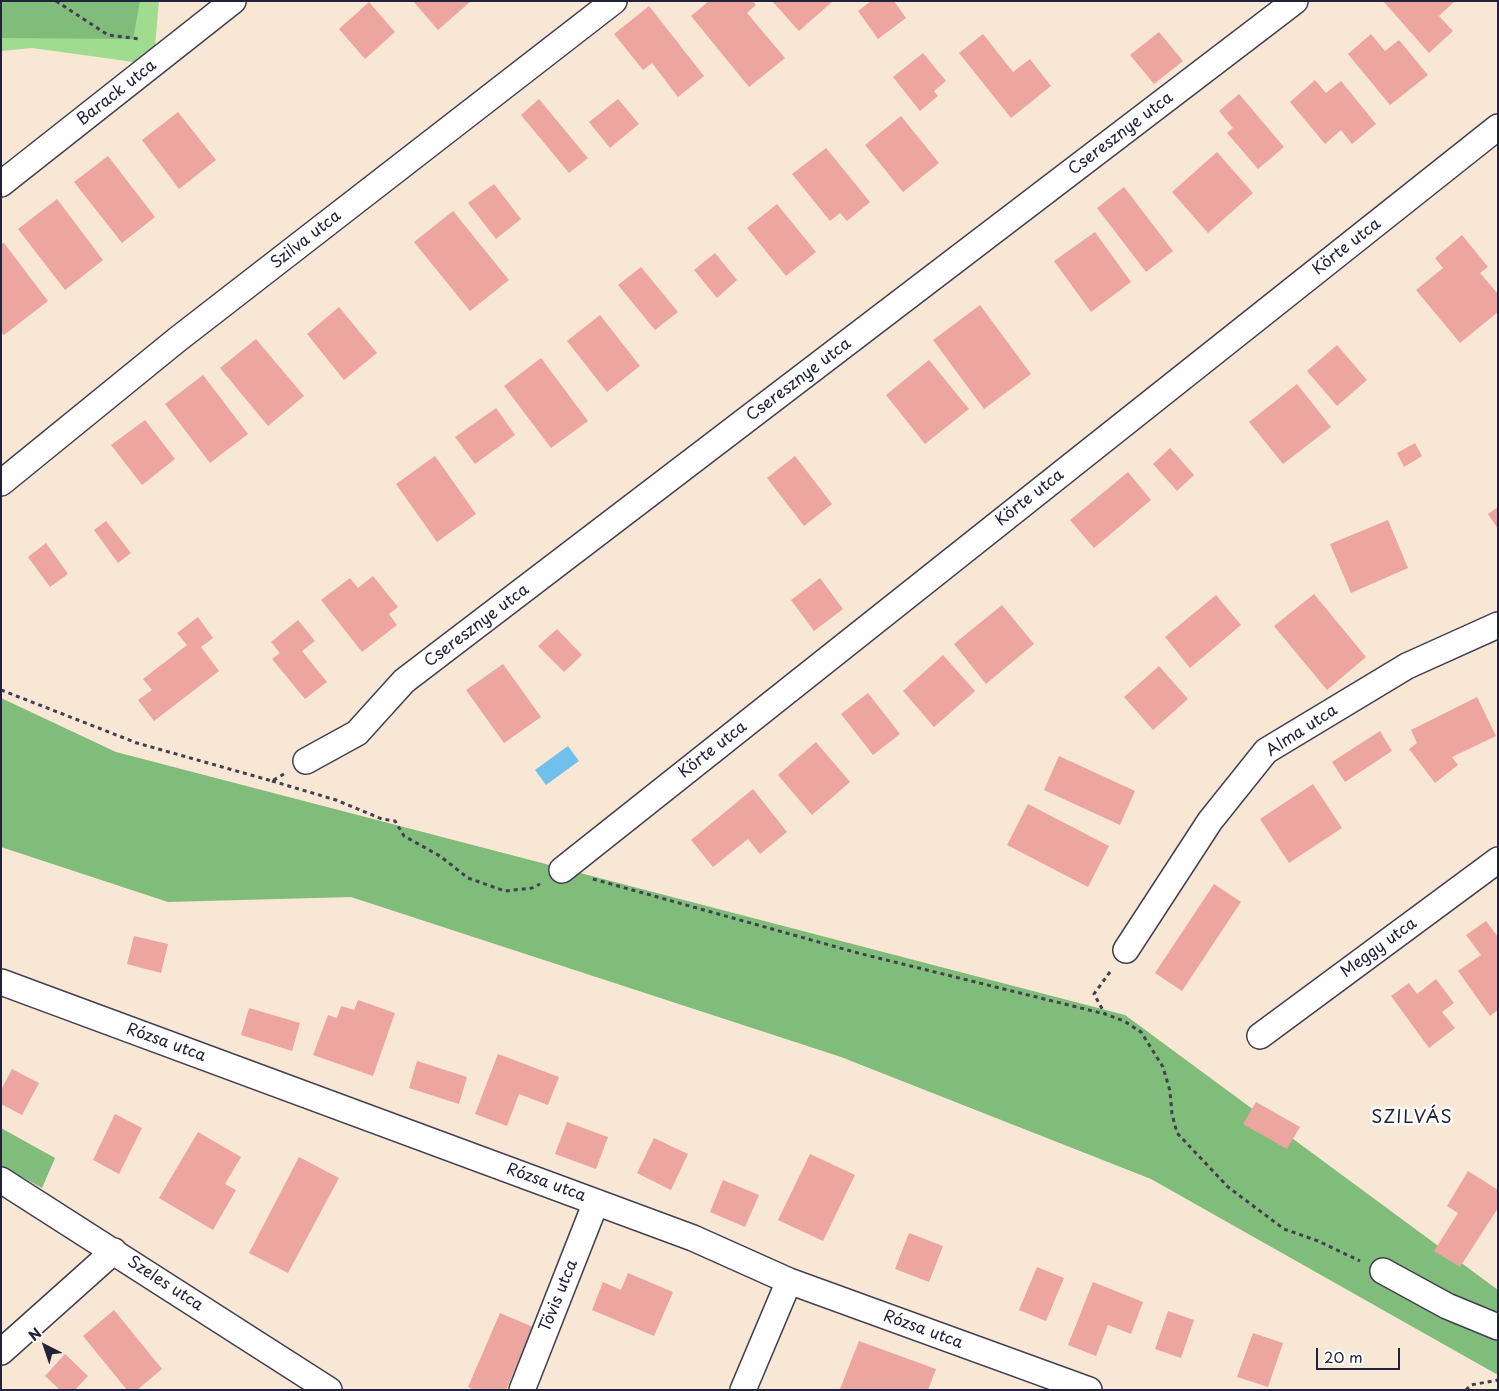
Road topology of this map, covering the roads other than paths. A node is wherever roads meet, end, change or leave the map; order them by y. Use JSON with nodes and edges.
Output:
{"nodes":[{"id":1,"x":233,"y":1,"type":"edge"},
{"id":2,"x":614,"y":1,"type":"edge"},
{"id":3,"x":1295,"y":1,"type":"edge"},
{"id":4,"x":1498,"y":127,"type":"edge"},
{"id":5,"x":1,"y":184,"type":"edge"},
{"id":6,"x":1,"y":483,"type":"edge"},
{"id":7,"x":1498,"y":625,"type":"edge"},
{"id":8,"x":306,"y":761,"type":"road end"},
{"id":9,"x":1498,"y":860,"type":"edge"},
{"id":10,"x":562,"y":870,"type":"road end"},
{"id":11,"x":1126,"y":950,"type":"road end"},
{"id":12,"x":1,"y":982,"type":"edge"},
{"id":13,"x":1260,"y":1036,"type":"dead end"},
{"id":14,"x":1,"y":1180,"type":"edge"},
{"id":15,"x":596,"y":1202,"type":"junction"},
{"id":16,"x":114,"y":1251,"type":"junction"},
{"id":17,"x":1383,"y":1272,"type":"road end"},
{"id":18,"x":790,"y":1281,"type":"junction"},
{"id":19,"x":1498,"y":1327,"type":"edge"},
{"id":20,"x":1,"y":1352,"type":"edge"},
{"id":21,"x":329,"y":1390,"type":"edge"},
{"id":22,"x":522,"y":1390,"type":"edge"},
{"id":23,"x":743,"y":1390,"type":"edge"},
{"id":24,"x":1089,"y":1390,"type":"edge"}],
"edges":[{"from":1,"to":5,"type":"street","name":"Barack utca"},
{"from":2,"to":6,"type":"street","name":"Szilva utca"},
{"from":3,"to":8,"type":"street","name":"Cseresznye utca"},
{"from":4,"to":10,"type":"street","name":"Körte utca"},
{"from":7,"to":11,"type":"street","name":"Alma utca"},
{"from":9,"to":13,"type":"street","name":"Meggy utca"},
{"from":12,"to":15,"type":"street","name":"Rózsa utca"},
{"from":14,"to":16,"type":"street","name":"Szeles utca"},
{"from":15,"to":18,"type":"street","name":"Rózsa utca"},
{"from":15,"to":22,"type":"street","name":"Tövis utca"},
{"from":16,"to":20,"type":"street"},
{"from":16,"to":21,"type":"street","name":"Szeles utca"},
{"from":17,"to":19,"type":"street"},
{"from":18,"to":23,"type":"street"},
{"from":18,"to":24,"type":"street","name":"Rózsa utca"}]}
